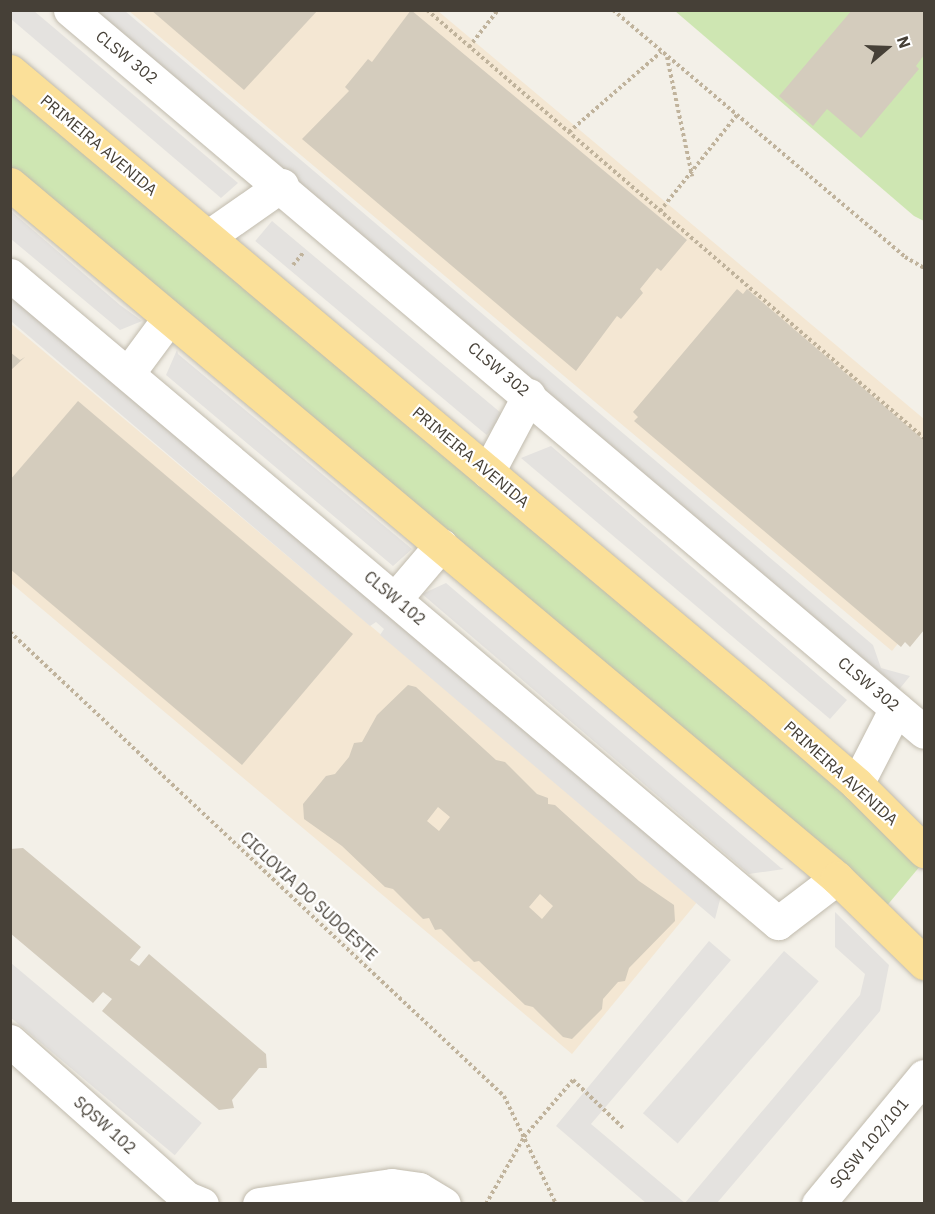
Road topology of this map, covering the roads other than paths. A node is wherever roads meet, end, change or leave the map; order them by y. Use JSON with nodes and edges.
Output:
{"nodes":[{"id":1,"x":70,"y":10,"type":"edge"},
{"id":2,"x":10,"y":71,"type":"edge"},
{"id":3,"x":10,"y":184,"type":"edge"},
{"id":4,"x":282,"y":185,"type":"junction"},
{"id":5,"x":209,"y":236,"type":"junction"},
{"id":6,"x":10,"y":275,"type":"edge"},
{"id":7,"x":169,"y":318,"type":"junction"},
{"id":8,"x":129,"y":372,"type":"junction"},
{"id":9,"x":529,"y":395,"type":"junction"},
{"id":10,"x":488,"y":472,"type":"junction"},
{"id":11,"x":441,"y":545,"type":"junction"},
{"id":12,"x":396,"y":599,"type":"junction"},
{"id":13,"x":896,"y":708,"type":"junction"},
{"id":14,"x":924,"y":732,"type":"edge"},
{"id":15,"x":857,"y":784,"type":"junction"},
{"id":16,"x":924,"y":851,"type":"edge"},
{"id":17,"x":837,"y":878,"type":"junction"},
{"id":18,"x":924,"y":963,"type":"edge"},
{"id":19,"x":10,"y":1041,"type":"edge"},
{"id":20,"x":923,"y":1080,"type":"edge"},
{"id":21,"x":202,"y":1203,"type":"edge"},
{"id":22,"x":259,"y":1203,"type":"edge"},
{"id":23,"x":444,"y":1203,"type":"edge"},
{"id":24,"x":818,"y":1203,"type":"edge"}],
"edges":[{"from":1,"to":4,"type":"street","name":"CLSW 302"},
{"from":2,"to":5,"type":"main road","name":"PRIMEIRA AVENIDA"},
{"from":3,"to":7,"type":"main road"},
{"from":4,"to":5,"type":"street"},
{"from":4,"to":9,"type":"street","name":"CLSW 302"},
{"from":5,"to":10,"type":"main road","name":"PRIMEIRA AVENIDA"},
{"from":6,"to":8,"type":"street","name":"CLSW 102"},
{"from":7,"to":8,"type":"street"},
{"from":7,"to":11,"type":"main road"},
{"from":8,"to":12,"type":"street","name":"CLSW 102"},
{"from":9,"to":10,"type":"street"},
{"from":9,"to":13,"type":"street","name":"CLSW 302"},
{"from":10,"to":15,"type":"main road","name":"PRIMEIRA AVENIDA"},
{"from":11,"to":12,"type":"street"},
{"from":11,"to":17,"type":"main road"},
{"from":12,"to":17,"type":"street","name":"CLSW 102"},
{"from":13,"to":14,"type":"street","name":"CLSW 302"},
{"from":13,"to":15,"type":"street"},
{"from":15,"to":16,"type":"main road","name":"PRIMEIRA AVENIDA"},
{"from":17,"to":18,"type":"main road"},
{"from":19,"to":21,"type":"street","name":"SQSW 102"},
{"from":20,"to":24,"type":"street","name":"SQSW 102/101"},
{"from":22,"to":23,"type":"street"}]}
